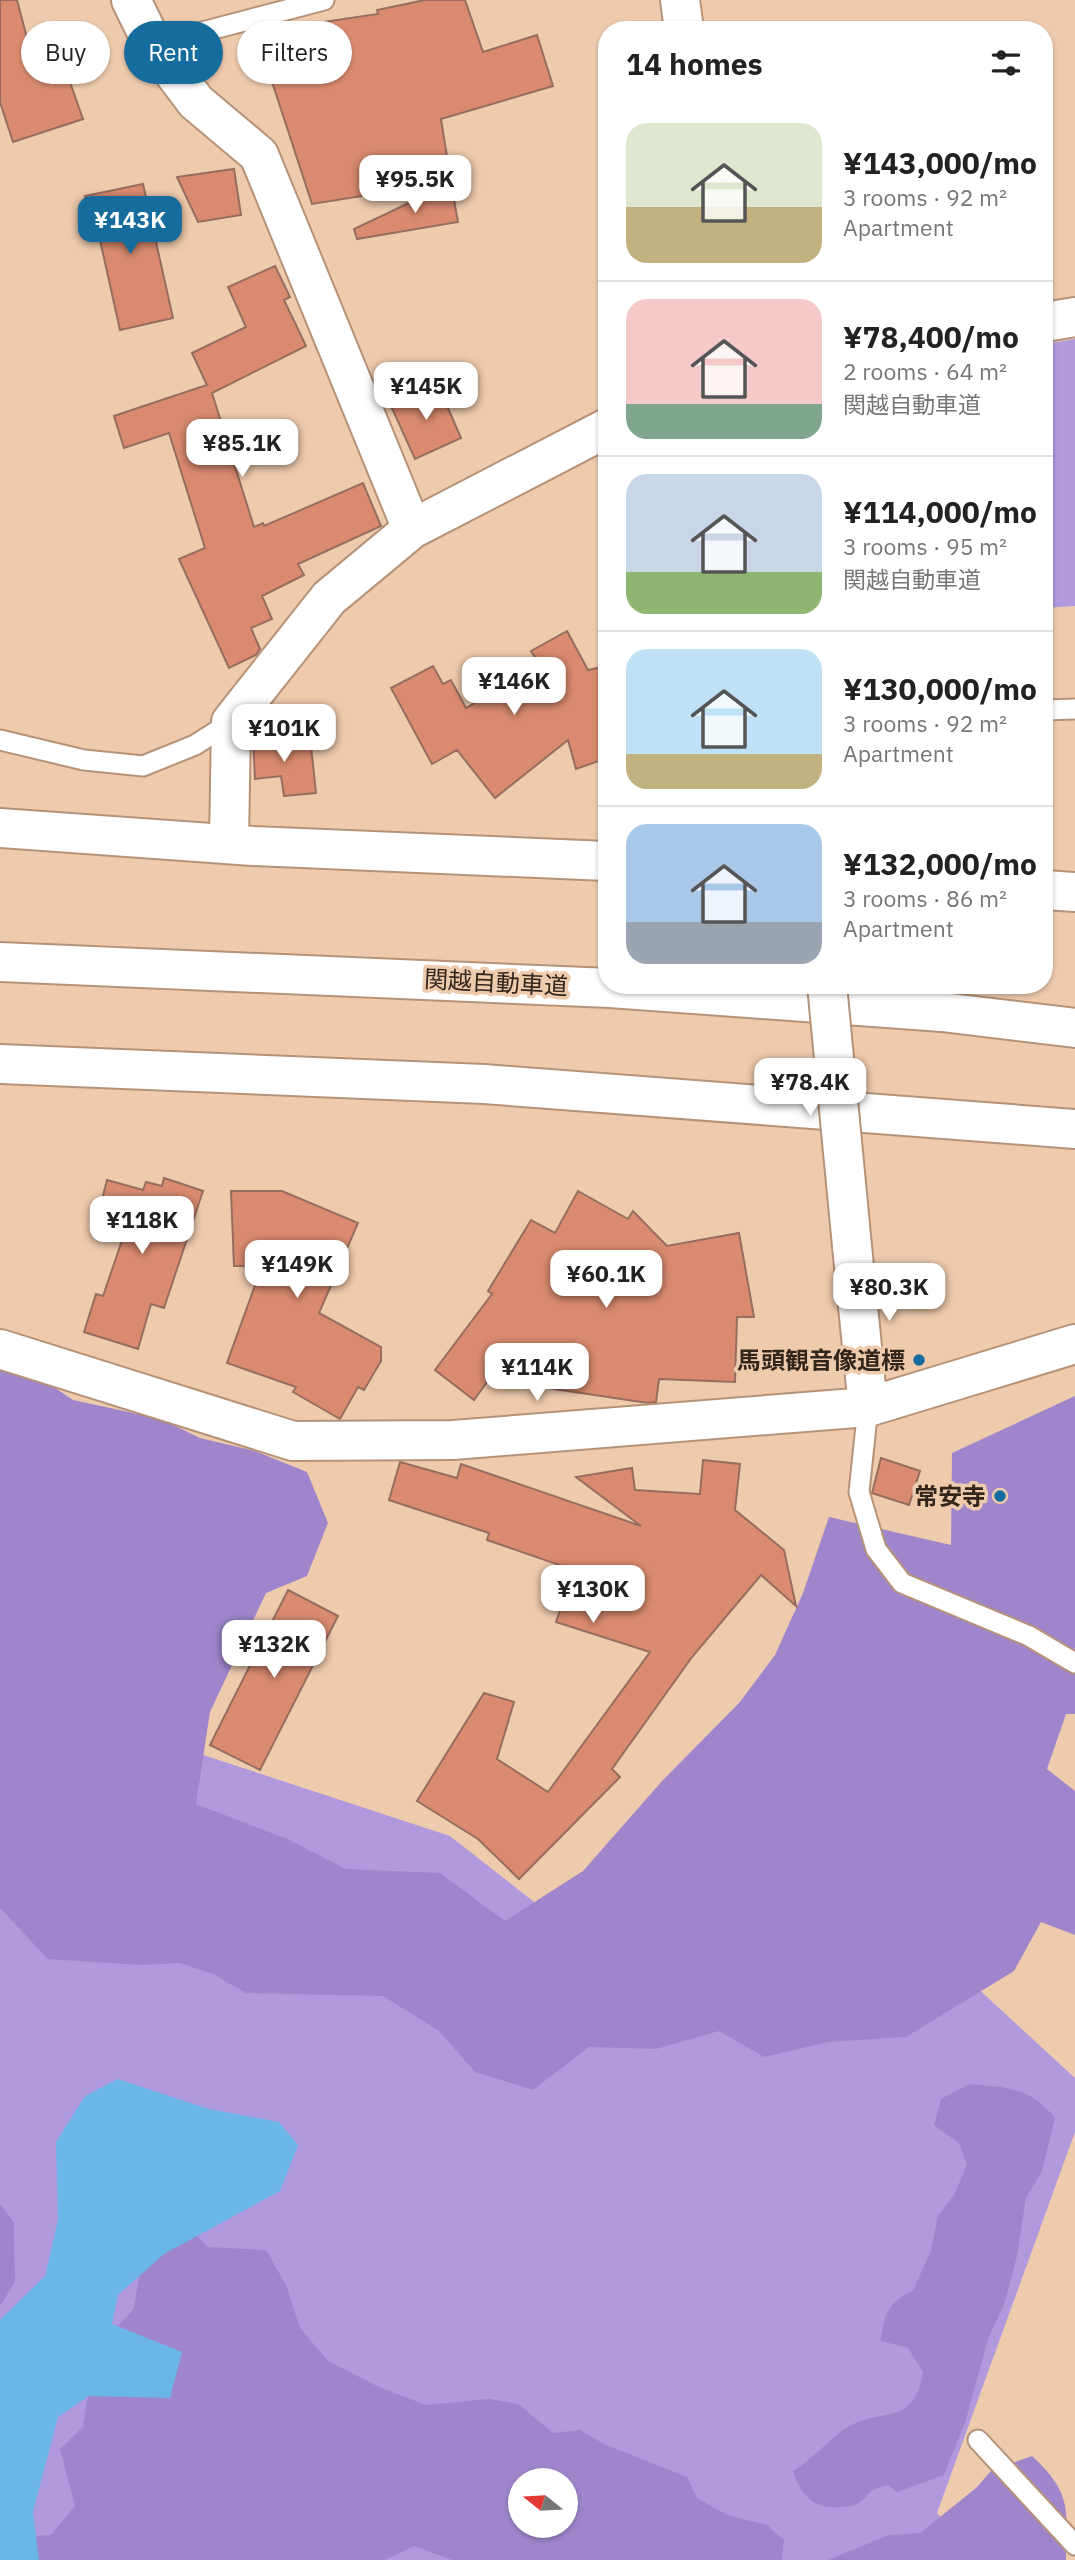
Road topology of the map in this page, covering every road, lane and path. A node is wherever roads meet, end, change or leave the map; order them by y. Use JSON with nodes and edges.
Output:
{"nodes":[{"id":1,"x":131,"y":0,"type":"edge"},
{"id":2,"x":324,"y":0,"type":"edge"},
{"id":3,"x":680,"y":0,"type":"edge"},
{"id":4,"x":141,"y":21,"type":"edge"},
{"id":5,"x":683,"y":21,"type":"edge"},
{"id":6,"x":223,"y":27,"type":"edge"},
{"id":7,"x":182,"y":84,"type":"edge"},
{"id":8,"x":1075,"y":317,"type":"edge"},
{"id":9,"x":1053,"y":321,"type":"edge"},
{"id":10,"x":598,"y":433,"type":"edge"},
{"id":11,"x":412,"y":529,"type":"junction"},
{"id":12,"x":1075,"y":709,"type":"edge"},
{"id":13,"x":1053,"y":710,"type":"edge"},
{"id":14,"x":231,"y":722,"type":"junction"},
{"id":15,"x":0,"y":740,"type":"edge"},
{"id":16,"x":0,"y":828,"type":"edge"},
{"id":17,"x":229,"y":844,"type":"junction"},
{"id":18,"x":598,"y":861,"type":"edge"},
{"id":19,"x":1053,"y":891,"type":"edge"},
{"id":20,"x":1075,"y":892,"type":"edge"},
{"id":21,"x":0,"y":962,"type":"edge"},
{"id":22,"x":598,"y":987,"type":"edge"},
{"id":23,"x":693,"y":994,"type":"edge"},
{"id":24,"x":828,"y":994,"type":"edge"},
{"id":25,"x":1075,"y":1028,"type":"edge"},
{"id":26,"x":0,"y":1064,"type":"edge"},
{"id":27,"x":1075,"y":1129,"type":"edge"},
{"id":28,"x":1075,"y":1344,"type":"edge"},
{"id":29,"x":0,"y":1349,"type":"edge"},
{"id":30,"x":868,"y":1407,"type":"junction"},
{"id":31,"x":1075,"y":1663,"type":"edge"},
{"id":32,"x":978,"y":2440,"type":"dead end"},
{"id":33,"x":1075,"y":2545,"type":"edge"}],
"edges":[{"from":1,"to":4,"type":"main road"},
{"from":2,"to":6,"type":"lane"},
{"from":3,"to":5,"type":"main road"},
{"from":7,"to":11,"type":"main road"},
{"from":8,"to":9,"type":"main road"},
{"from":10,"to":11,"type":"main road"},
{"from":11,"to":14,"type":"main road"},
{"from":12,"to":13,"type":"lane"},
{"from":14,"to":15,"type":"lane"},
{"from":14,"to":17,"type":"main road"},
{"from":16,"to":17,"type":"main road"},
{"from":17,"to":18,"type":"main road"},
{"from":19,"to":20,"type":"main road"},
{"from":21,"to":22,"type":"main road","name":"関越自動車道"},
{"from":23,"to":25,"type":"main road","name":"関越自動車道"},
{"from":24,"to":30,"type":"main road","bridge":true},
{"from":26,"to":27,"type":"main road"},
{"from":28,"to":30,"type":"main road"},
{"from":29,"to":30,"type":"main road"},
{"from":30,"to":31,"type":"lane"},
{"from":32,"to":33,"type":"lane"}]}
